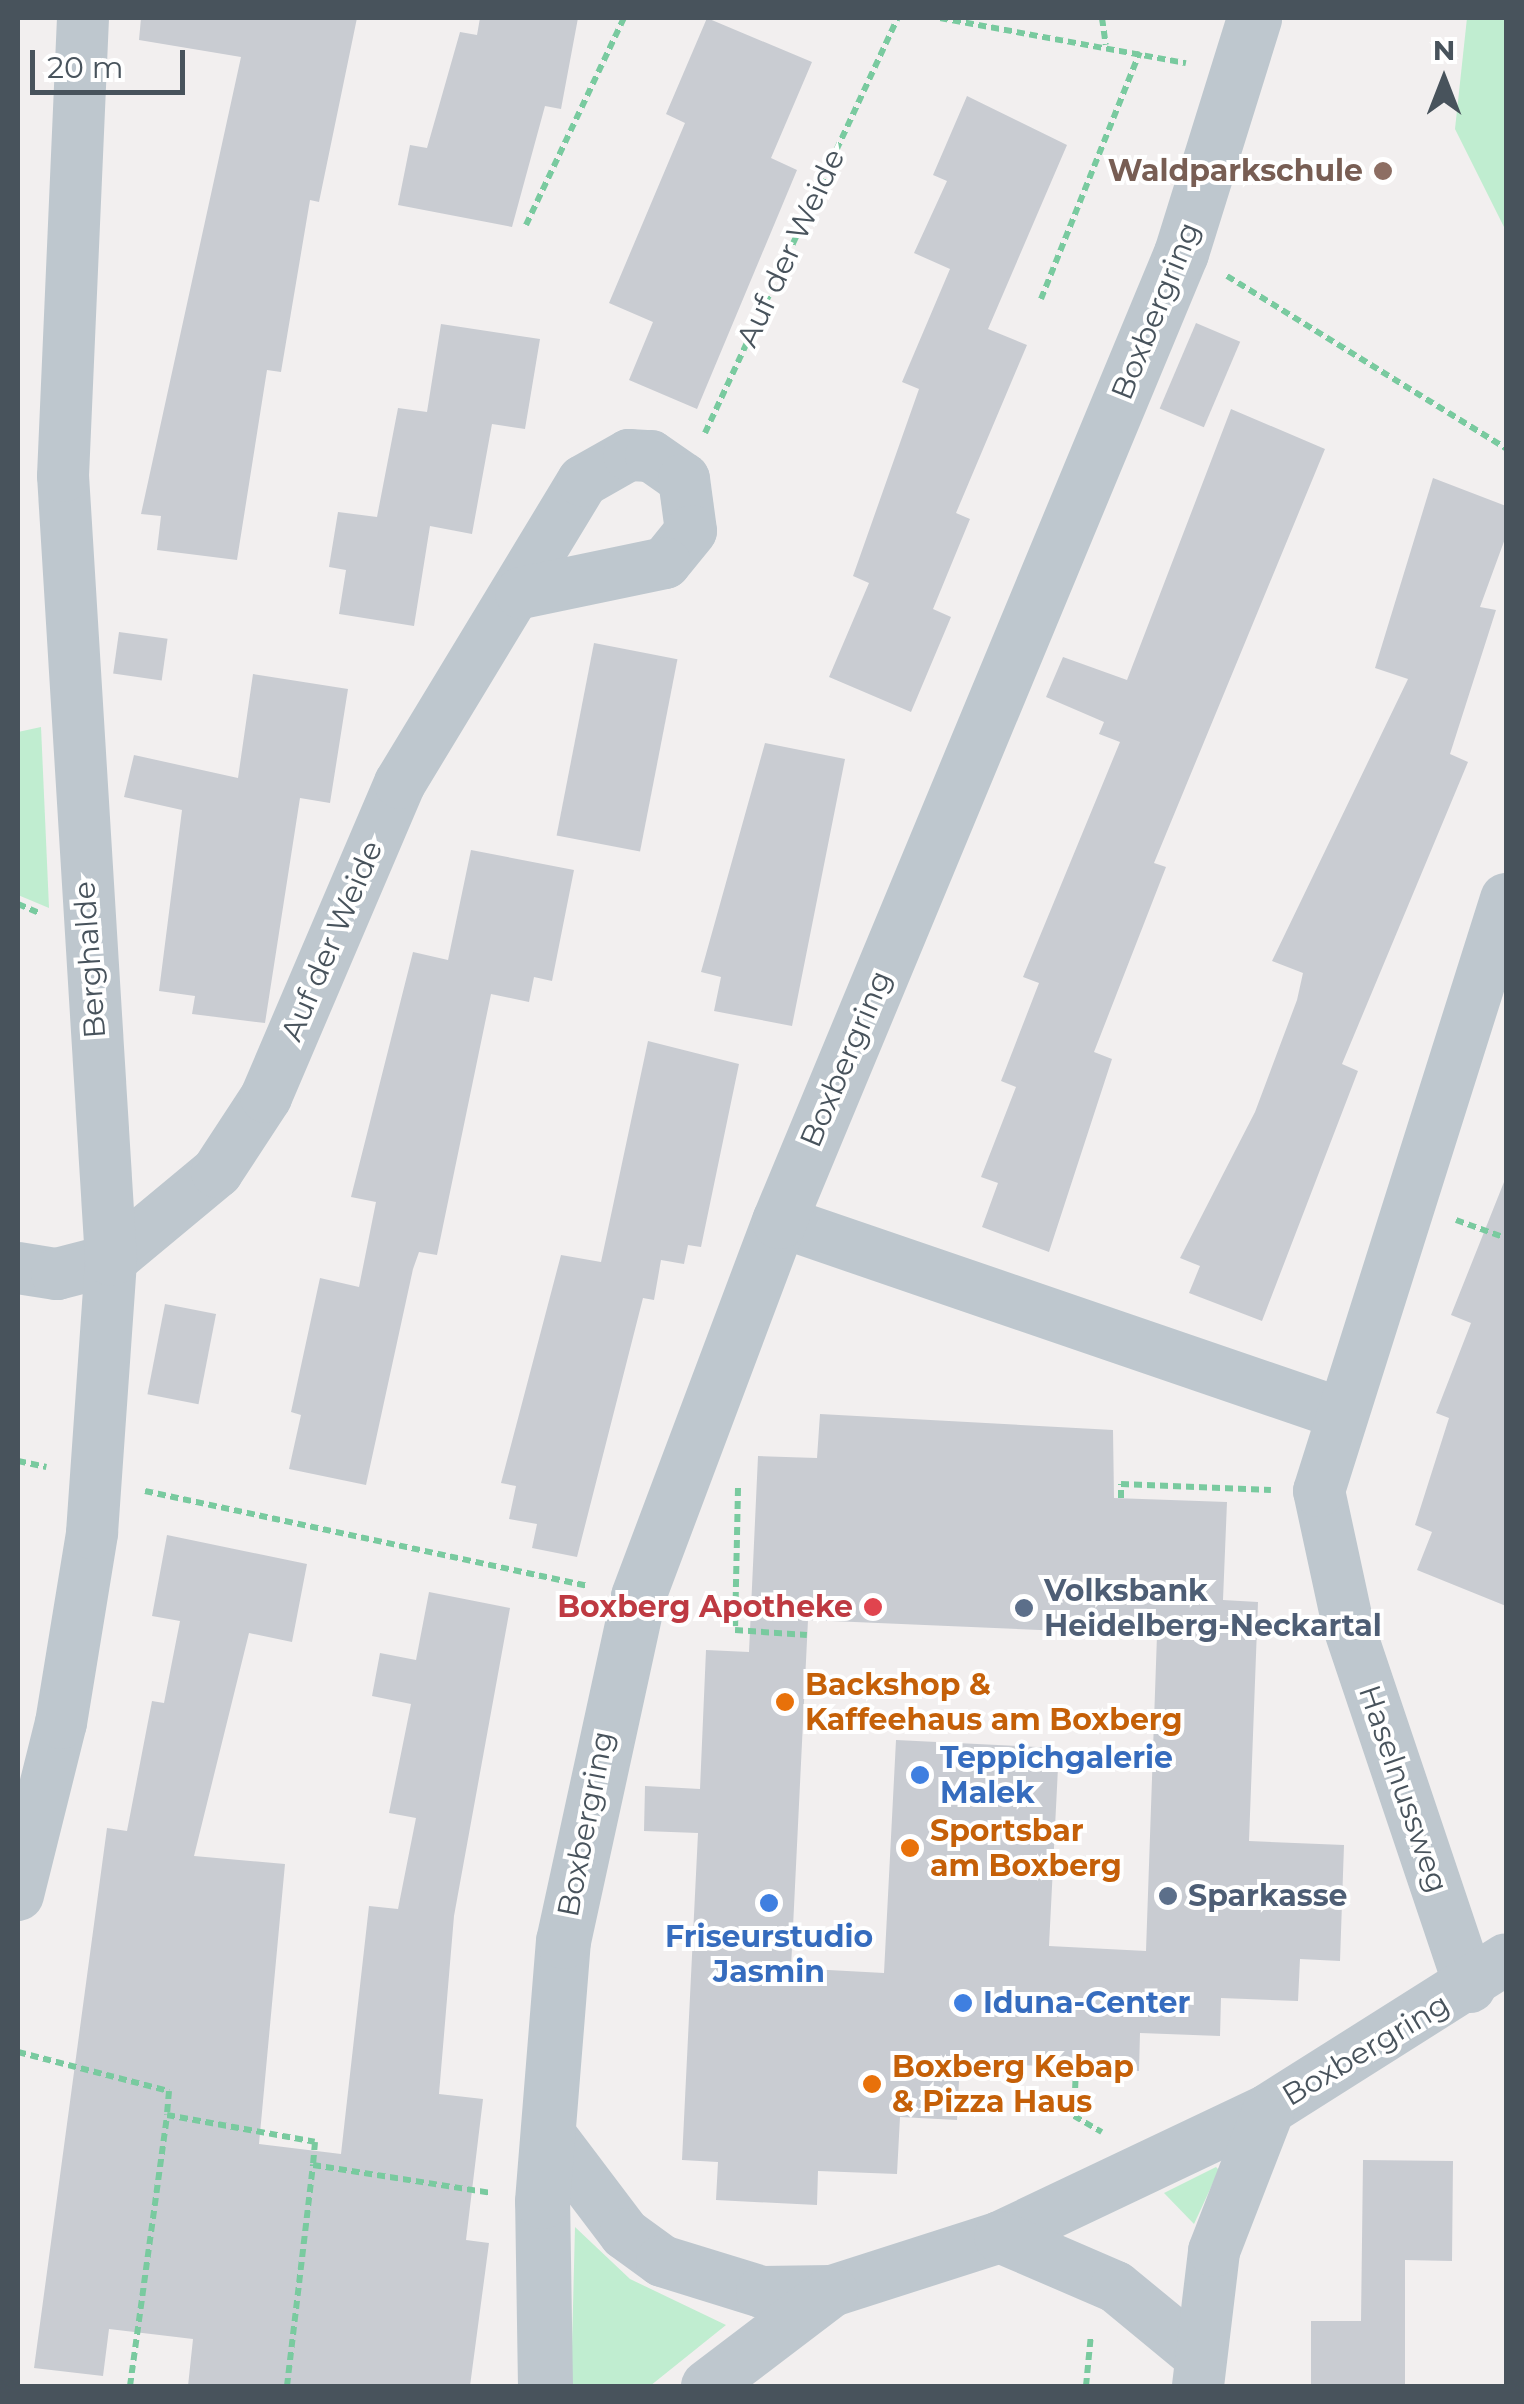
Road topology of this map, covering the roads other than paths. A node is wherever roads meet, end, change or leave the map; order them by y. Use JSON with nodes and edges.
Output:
{"nodes":[{"id":1,"x":83,"y":18,"type":"edge"},
{"id":2,"x":1254,"y":18,"type":"edge"},
{"id":3,"x":521,"y":593,"type":"junction"},
{"id":4,"x":1506,"y":899,"type":"edge"},
{"id":5,"x":779,"y":1222,"type":"junction"},
{"id":6,"x":111,"y":1260,"type":"junction"},
{"id":7,"x":18,"y":1268,"type":"edge"},
{"id":8,"x":1342,"y":1414,"type":"junction"},
{"id":9,"x":18,"y":1895,"type":"edge"},
{"id":10,"x":1488,"y":1973,"type":"edge"},
{"id":11,"x":1269,"y":2110,"type":"junction"},
{"id":12,"x":546,"y":2131,"type":"junction"},
{"id":13,"x":1000,"y":2237,"type":"junction"},
{"id":14,"x":832,"y":2291,"type":"junction"},
{"id":15,"x":1197,"y":2370,"type":"edge"},
{"id":16,"x":544,"y":2386,"type":"edge"},
{"id":17,"x":707,"y":2386,"type":"edge"}],
"edges":[{"from":1,"to":6,"type":"street","name":"Berghalde"},
{"from":2,"to":5,"type":"street","name":"Boxbergring"},
{"from":3,"to":3,"type":"street","name":"Auf der Weide"},
{"from":3,"to":6,"type":"street","name":"Auf der Weide"},
{"from":4,"to":8,"type":"street","name":"Haselnussweg"},
{"from":5,"to":8,"type":"street"},
{"from":5,"to":12,"type":"street","name":"Boxbergring"},
{"from":6,"to":7,"type":"street"},
{"from":6,"to":9,"type":"street","name":"Berghalde"},
{"from":8,"to":10,"type":"street","name":"Haselnussweg"},
{"from":10,"to":11,"type":"street","name":"Boxbergring"},
{"from":11,"to":13,"type":"street","name":"Boxbergring"},
{"from":11,"to":15,"type":"street"},
{"from":12,"to":14,"type":"street","name":"Boxbergring"},
{"from":12,"to":16,"type":"street","name":"Boxbergring"},
{"from":13,"to":14,"type":"street","name":"Boxbergring"},
{"from":13,"to":15,"type":"street"},
{"from":14,"to":17,"type":"street","name":"Boxbergring"}]}
